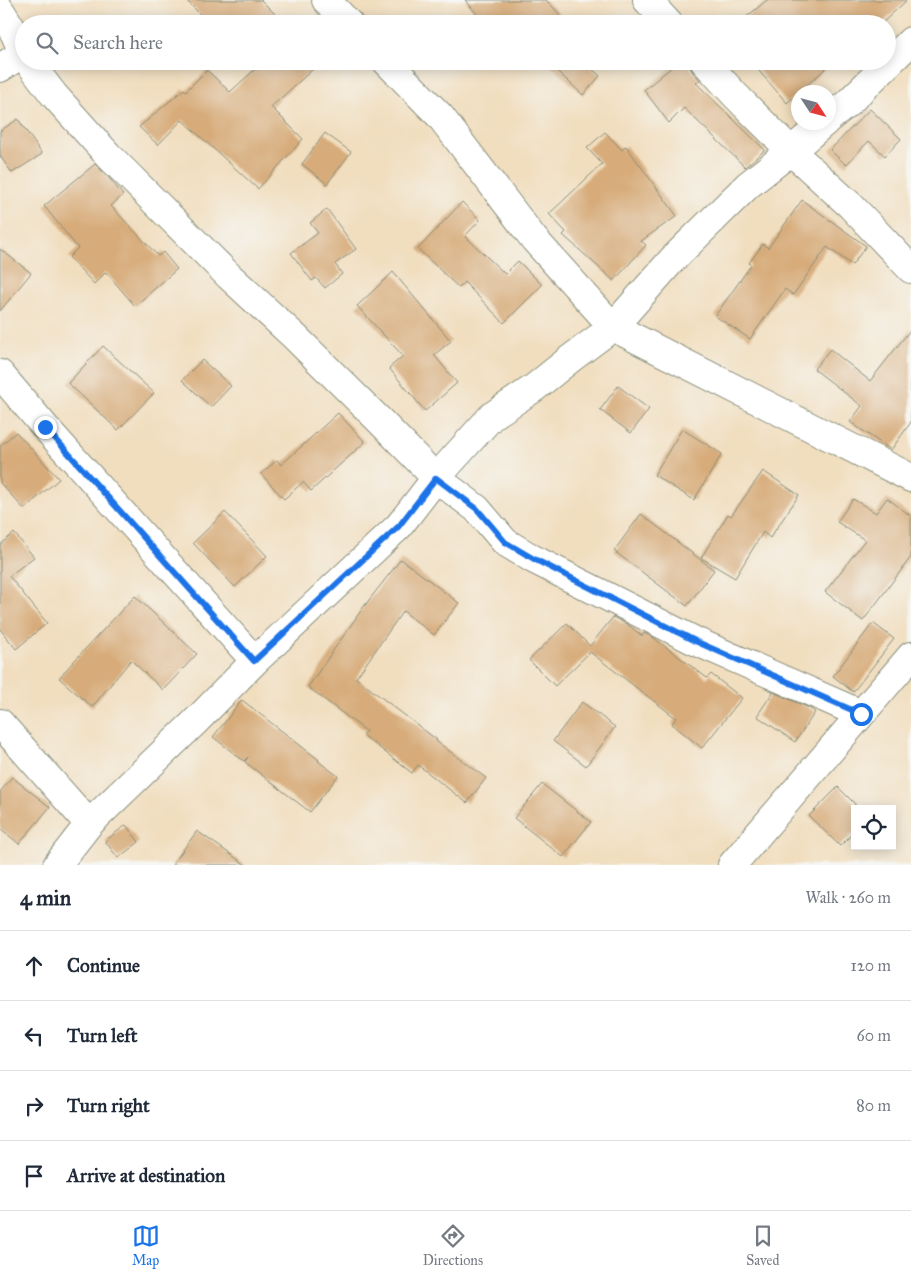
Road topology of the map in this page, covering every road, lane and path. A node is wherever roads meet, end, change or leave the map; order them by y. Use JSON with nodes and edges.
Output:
{"nodes":[{"id":1,"x":326,"y":0,"type":"edge"},
{"id":2,"x":647,"y":0,"type":"edge"},
{"id":3,"x":0,"y":10,"type":"edge"},
{"id":4,"x":340,"y":15,"type":"edge"},
{"id":5,"x":661,"y":15,"type":"edge"},
{"id":6,"x":15,"y":34,"type":"edge"},
{"id":7,"x":911,"y":41,"type":"edge"},
{"id":8,"x":896,"y":56,"type":"edge"},
{"id":9,"x":28,"y":70,"type":"edge"},
{"id":10,"x":395,"y":70,"type":"edge"},
{"id":11,"x":712,"y":70,"type":"edge"},
{"id":12,"x":881,"y":70,"type":"edge"},
{"id":13,"x":836,"y":112,"type":"edge"},
{"id":14,"x":816,"y":130,"type":"edge"},
{"id":15,"x":791,"y":151,"type":"junction"},
{"id":16,"x":911,"y":269,"type":"edge"},
{"id":17,"x":613,"y":327,"type":"junction"},
{"id":18,"x":0,"y":374,"type":"edge"},
{"id":19,"x":436,"y":478,"type":"junction"},
{"id":20,"x":911,"y":478,"type":"edge"},
{"id":21,"x":911,"y":656,"type":"edge"},
{"id":22,"x":254,"y":661,"type":"junction"},
{"id":23,"x":861,"y":714,"type":"junction"},
{"id":24,"x":0,"y":723,"type":"edge"},
{"id":25,"x":89,"y":824,"type":"junction"},
{"id":26,"x":57,"y":865,"type":"edge"},
{"id":27,"x":732,"y":865,"type":"edge"}],
"edges":[{"from":1,"to":4,"type":"street"},
{"from":2,"to":5,"type":"street"},
{"from":3,"to":6,"type":"street"},
{"from":7,"to":8,"type":"street"},
{"from":9,"to":19,"type":"street"},
{"from":10,"to":17,"type":"street"},
{"from":11,"to":15,"type":"street"},
{"from":12,"to":13,"type":"street"},
{"from":14,"to":15,"type":"street"},
{"from":15,"to":16,"type":"street"},
{"from":15,"to":17,"type":"street"},
{"from":17,"to":19,"type":"street"},
{"from":17,"to":20,"type":"street"},
{"from":18,"to":22,"type":"street"},
{"from":19,"to":22,"type":"street"},
{"from":19,"to":23,"type":"street"},
{"from":21,"to":23,"type":"street"},
{"from":22,"to":25,"type":"street"},
{"from":23,"to":27,"type":"street"},
{"from":24,"to":25,"type":"street"},
{"from":25,"to":26,"type":"street"}]}
